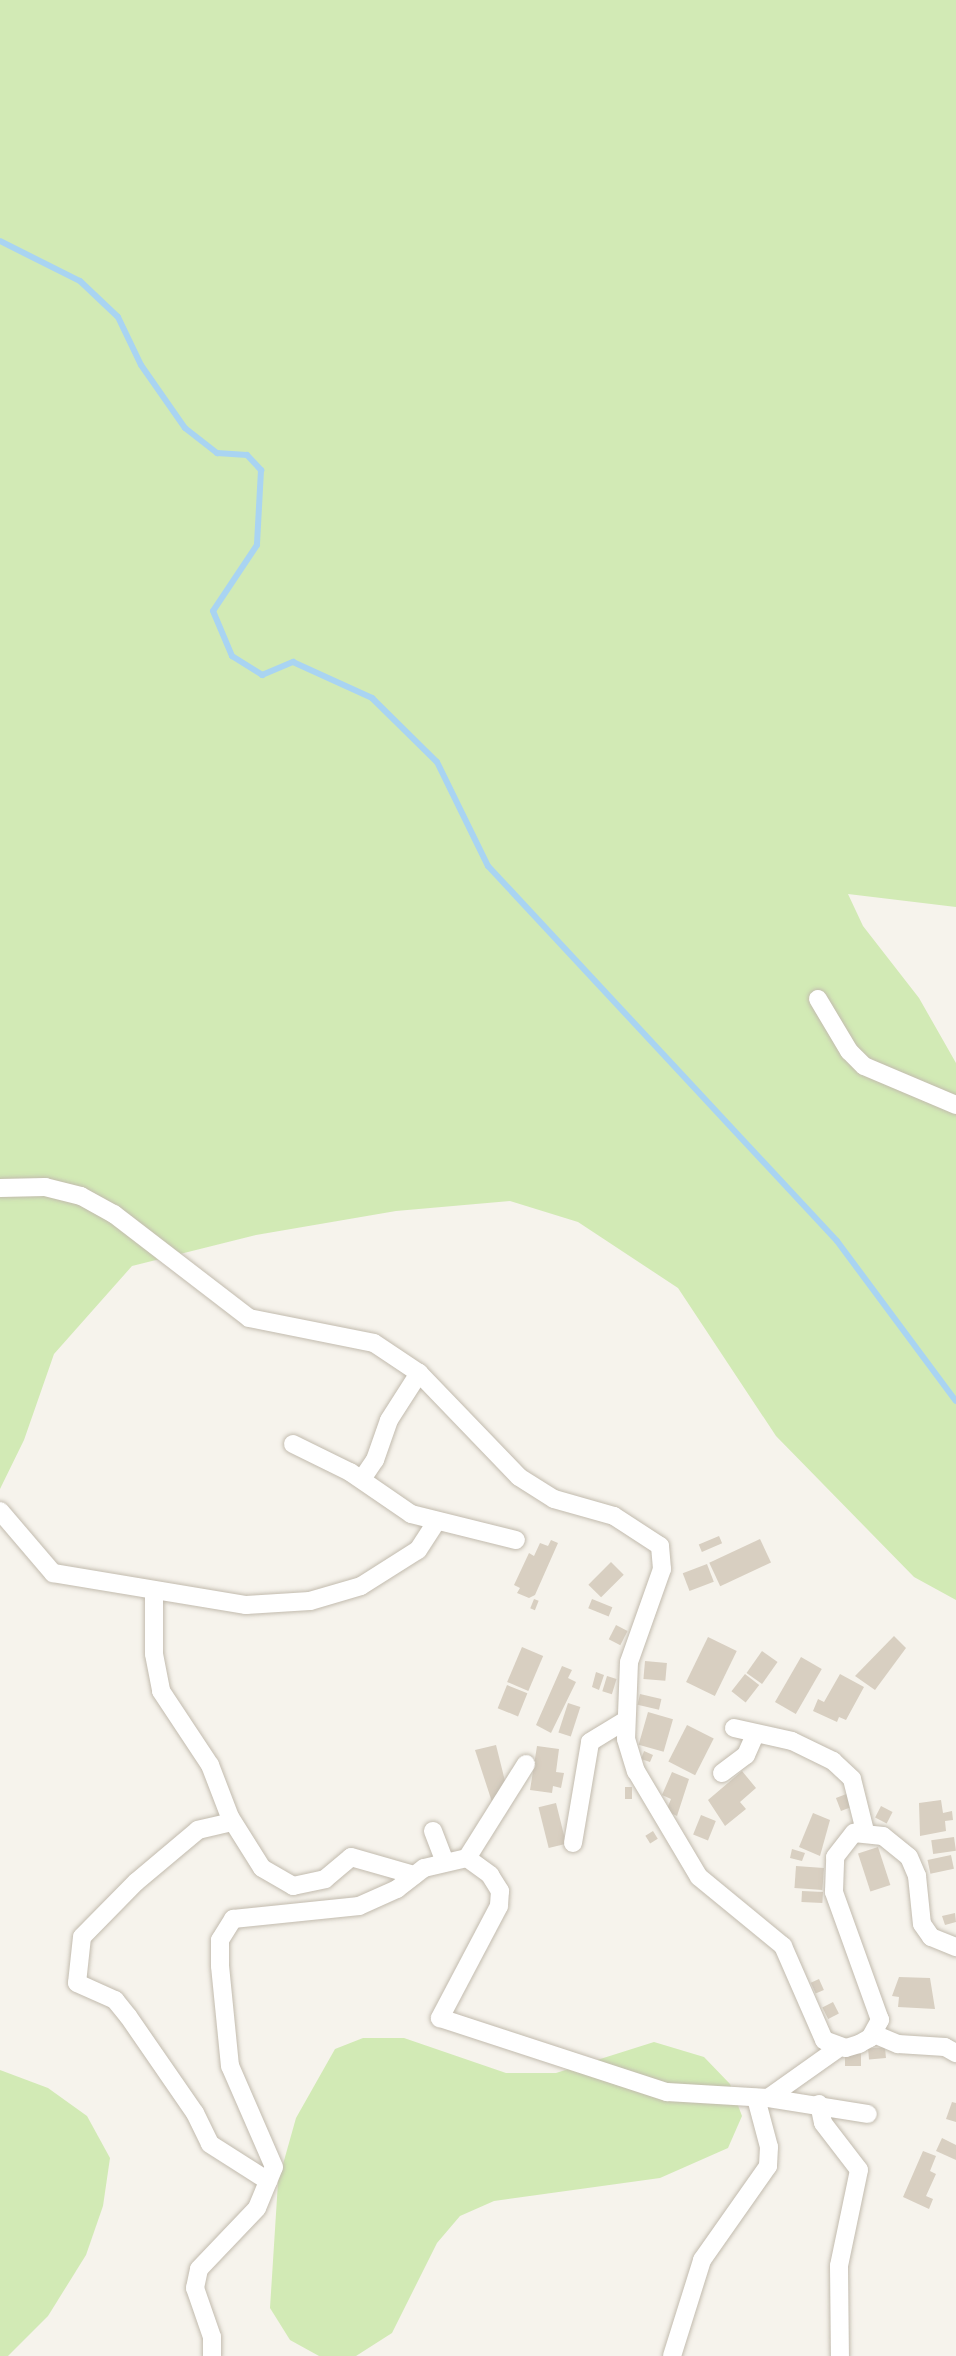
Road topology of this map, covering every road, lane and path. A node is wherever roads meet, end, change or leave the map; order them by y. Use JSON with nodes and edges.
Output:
{"nodes":[{"id":1,"x":818,"y":999,"type":"dead end"},
{"id":2,"x":956,"y":1105,"type":"edge"},
{"id":3,"x":0,"y":1188,"type":"edge"},
{"id":4,"x":419,"y":1373,"type":"junction"},
{"id":5,"x":293,"y":1444,"type":"dead end"},
{"id":6,"x":362,"y":1479,"type":"junction"},
{"id":7,"x":0,"y":1511,"type":"edge"},
{"id":8,"x":436,"y":1522,"type":"junction"},
{"id":9,"x":516,"y":1540,"type":"dead end"},
{"id":10,"x":154,"y":1592,"type":"junction"},
{"id":11,"x":626,"y":1720,"type":"junction"},
{"id":12,"x":734,"y":1728,"type":"dead end"},
{"id":13,"x":755,"y":1735,"type":"junction"},
{"id":14,"x":526,"y":1764,"type":"dead end"},
{"id":15,"x":722,"y":1773,"type":"dead end"},
{"id":16,"x":232,"y":1822,"type":"junction"},
{"id":17,"x":433,"y":1831,"type":"dead end"},
{"id":18,"x":865,"y":1831,"type":"junction"},
{"id":19,"x":573,"y":1843,"type":"dead end"},
{"id":20,"x":467,"y":1858,"type":"junction"},
{"id":21,"x":444,"y":1859,"type":"junction"},
{"id":22,"x":414,"y":1875,"type":"junction"},
{"id":23,"x":956,"y":1947,"type":"edge"},
{"id":24,"x":874,"y":2034,"type":"junction"},
{"id":25,"x":840,"y":2047,"type":"junction"},
{"id":26,"x":956,"y":2053,"type":"edge"},
{"id":27,"x":762,"y":2098,"type":"junction"},
{"id":28,"x":819,"y":2104,"type":"junction"},
{"id":29,"x":868,"y":2114,"type":"dead end"},
{"id":30,"x":268,"y":2181,"type":"junction"},
{"id":31,"x":210,"y":2331,"type":"junction"},
{"id":32,"x":198,"y":2356,"type":"edge"},
{"id":33,"x":212,"y":2356,"type":"edge"},
{"id":34,"x":672,"y":2356,"type":"edge"},
{"id":35,"x":840,"y":2356,"type":"edge"}],
"edges":[{"from":1,"to":2,"type":"street"},
{"from":3,"to":4,"type":"street"},
{"from":4,"to":6,"type":"street"},
{"from":4,"to":11,"type":"street"},
{"from":5,"to":6,"type":"street"},
{"from":6,"to":8,"type":"street"},
{"from":7,"to":10,"type":"street"},
{"from":8,"to":9,"type":"street"},
{"from":8,"to":10,"type":"street"},
{"from":10,"to":16,"type":"street"},
{"from":11,"to":19,"type":"street"},
{"from":11,"to":25,"type":"street"},
{"from":12,"to":13,"type":"street"},
{"from":13,"to":15,"type":"street"},
{"from":13,"to":18,"type":"street"},
{"from":14,"to":20,"type":"street"},
{"from":16,"to":22,"type":"street"},
{"from":16,"to":30,"type":"street"},
{"from":17,"to":21,"type":"street"},
{"from":18,"to":23,"type":"street"},
{"from":18,"to":24,"type":"street"},
{"from":20,"to":21,"type":"street"},
{"from":20,"to":27,"type":"street"},
{"from":21,"to":22,"type":"street"},
{"from":22,"to":30,"type":"street"},
{"from":24,"to":25,"type":"street"},
{"from":24,"to":26,"type":"street"},
{"from":25,"to":27,"type":"street"},
{"from":27,"to":28,"type":"street"},
{"from":27,"to":34,"type":"street"},
{"from":28,"to":29,"type":"street"},
{"from":28,"to":35,"type":"street"},
{"from":30,"to":31,"type":"street"},
{"from":31,"to":32,"type":"street"},
{"from":31,"to":33,"type":"street"}]}
